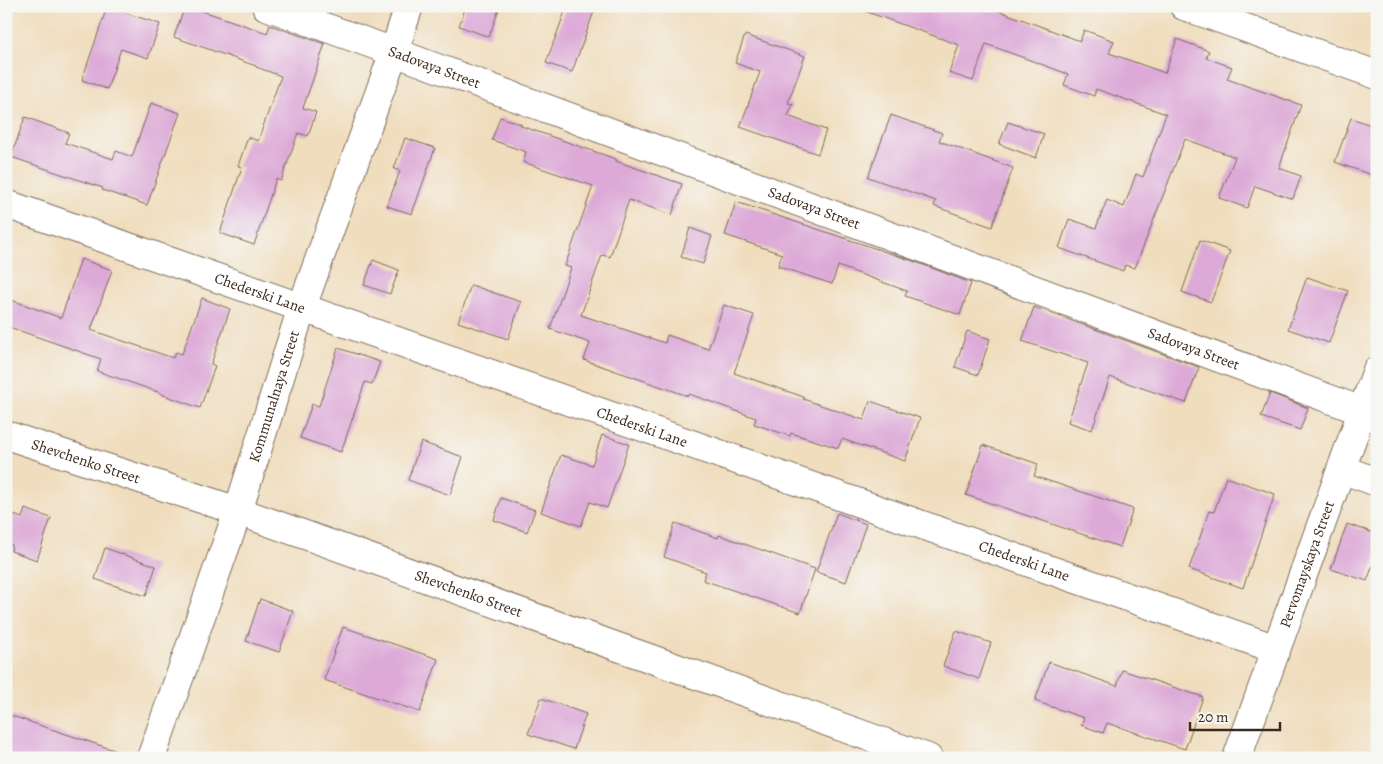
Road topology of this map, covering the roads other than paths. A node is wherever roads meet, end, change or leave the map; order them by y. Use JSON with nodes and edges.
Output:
{"nodes":[{"id":1,"x":266,"y":6,"type":"edge"},
{"id":2,"x":409,"y":6,"type":"edge"},
{"id":3,"x":1184,"y":6,"type":"edge"},
{"id":4,"x":394,"y":52,"type":"junction"},
{"id":5,"x":1377,"y":74,"type":"edge"},
{"id":6,"x":6,"y":204,"type":"edge"},
{"id":7,"x":302,"y":308,"type":"junction"},
{"id":8,"x":1377,"y":370,"type":"edge"},
{"id":9,"x":1362,"y":411,"type":"junction"},
{"id":10,"x":6,"y":435,"type":"edge"},
{"id":11,"x":1341,"y":469,"type":"junction"},
{"id":12,"x":1377,"y":482,"type":"edge"},
{"id":13,"x":238,"y":511,"type":"junction"},
{"id":14,"x":1276,"y":649,"type":"junction"},
{"id":15,"x":151,"y":758,"type":"edge"},
{"id":16,"x":928,"y":758,"type":"edge"},
{"id":17,"x":1237,"y":758,"type":"edge"}],
"edges":[{"from":1,"to":4,"type":"street","name":"Sadovaya Street"},
{"from":2,"to":4,"type":"street","name":"Kommunalnaya Street"},
{"from":3,"to":5,"type":"street"},
{"from":4,"to":7,"type":"street","name":"Kommunalnaya Street"},
{"from":4,"to":9,"type":"street","name":"Sadovaya Street"},
{"from":6,"to":7,"type":"street","name":"Chederski Lane"},
{"from":7,"to":13,"type":"street","name":"Kommunalnaya Street"},
{"from":7,"to":14,"type":"street","name":"Chederski Lane"},
{"from":8,"to":9,"type":"street","name":"Pervomayskaya Street"},
{"from":9,"to":11,"type":"street","name":"Pervomayskaya Street"},
{"from":10,"to":13,"type":"street","name":"Shevchenko Street"},
{"from":11,"to":12,"type":"street"},
{"from":11,"to":14,"type":"street","name":"Pervomayskaya Street"},
{"from":13,"to":15,"type":"street","name":"Kommunalnaya Street"},
{"from":13,"to":16,"type":"street","name":"Shevchenko Street"},
{"from":14,"to":17,"type":"street","name":"Pervomayskaya Street"}]}
